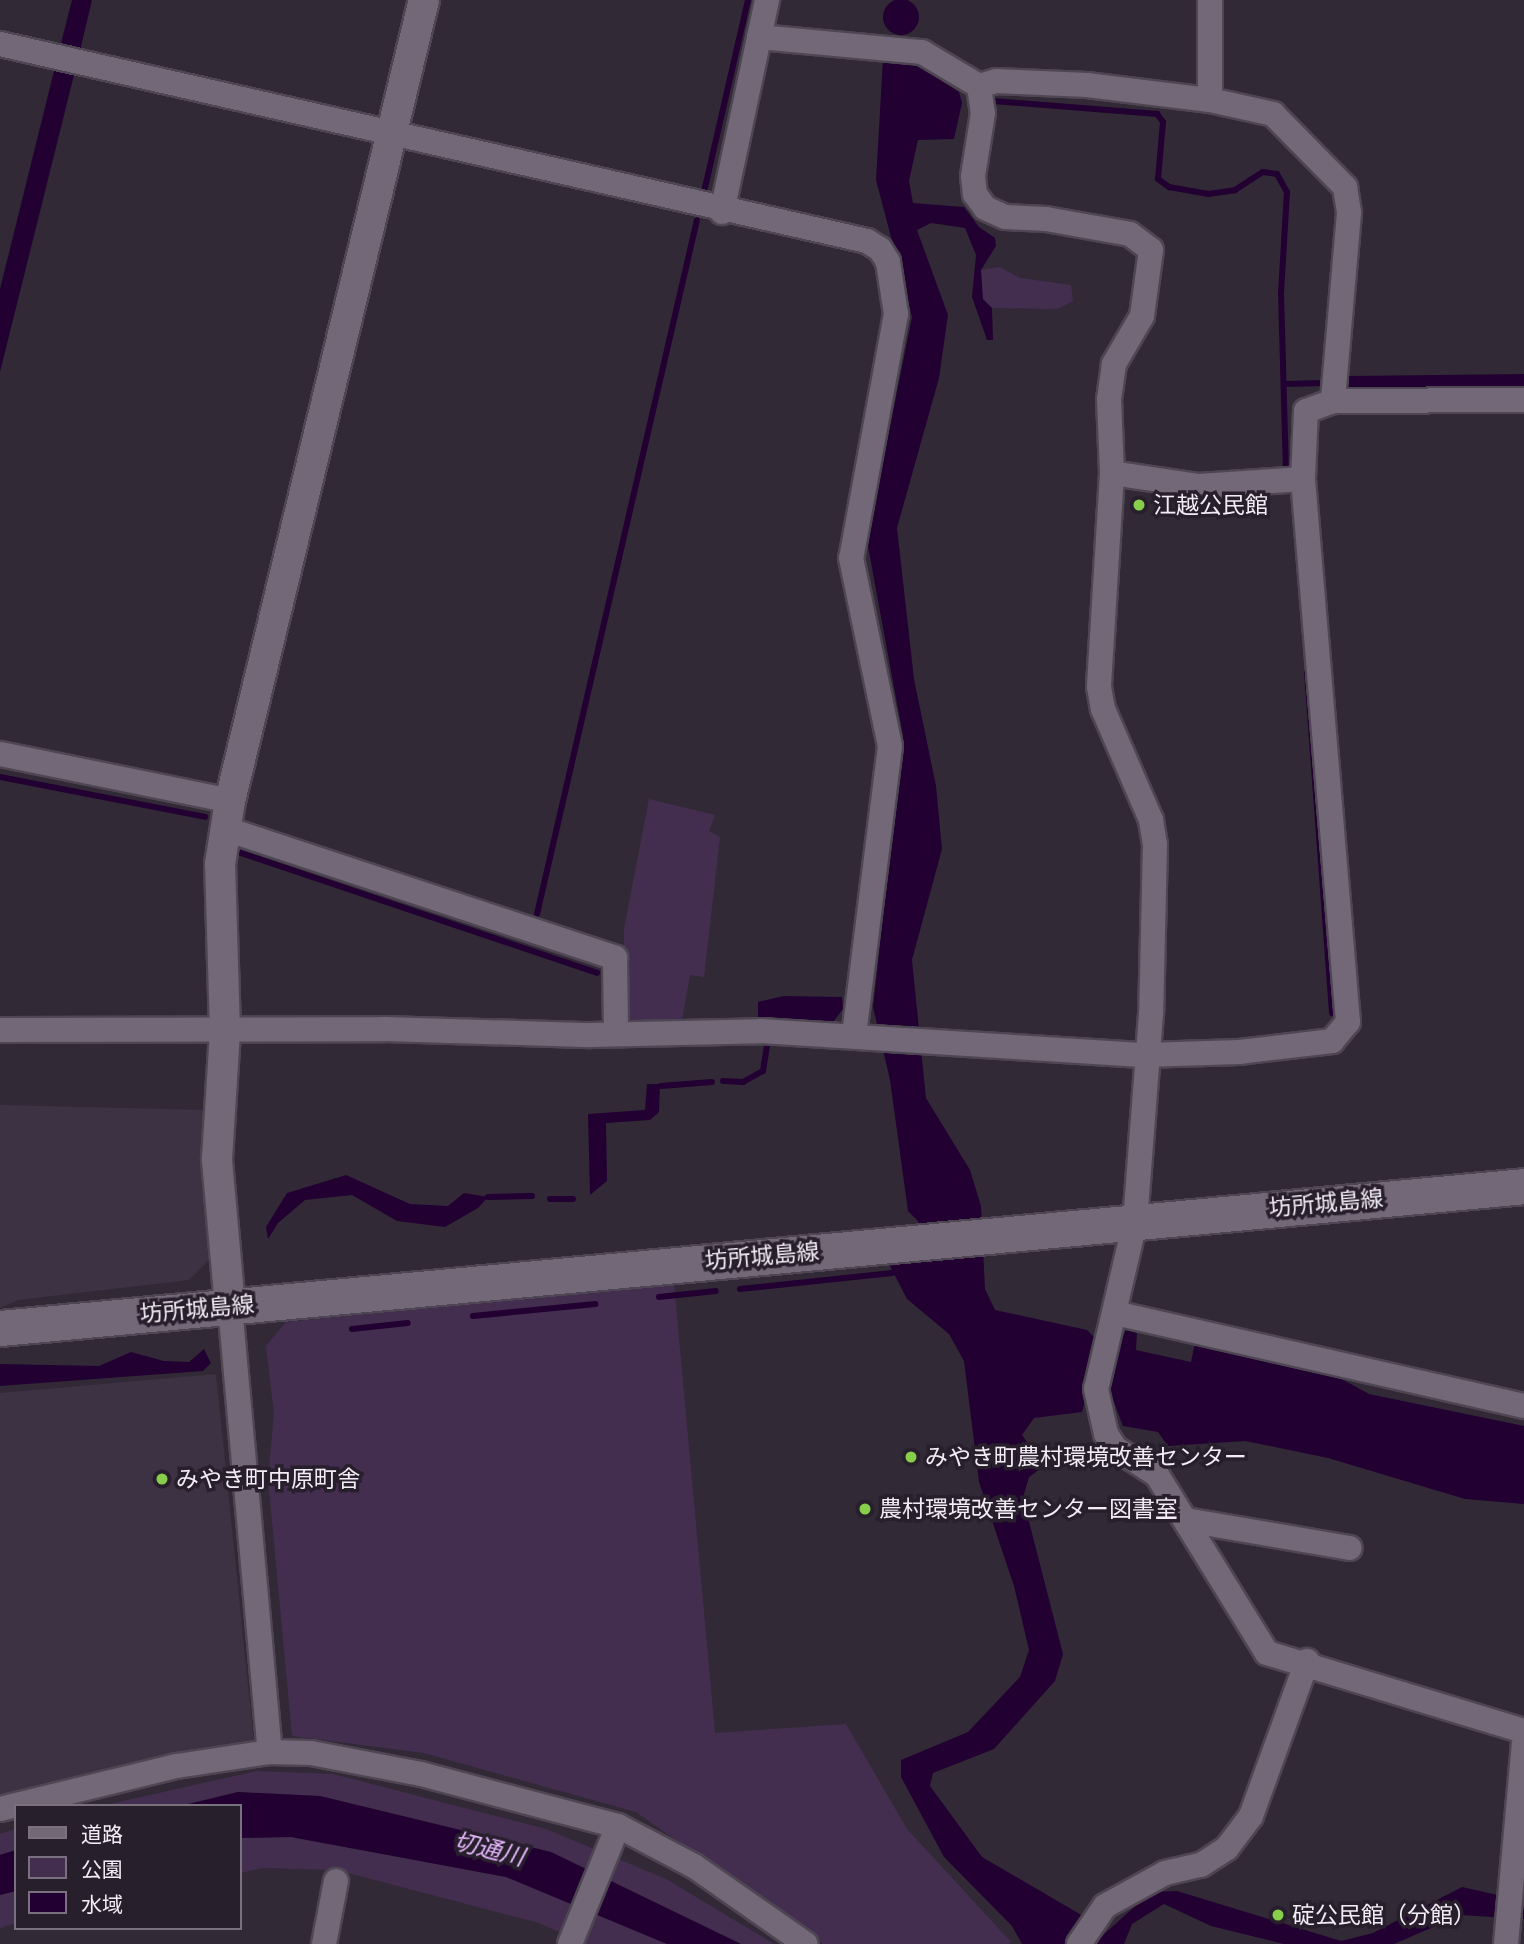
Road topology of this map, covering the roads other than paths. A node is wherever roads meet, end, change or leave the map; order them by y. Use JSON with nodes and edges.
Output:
{"nodes":[{"id":1,"x":424,"y":0,"type":"edge"},
{"id":2,"x":767,"y":0,"type":"edge"},
{"id":3,"x":1210,"y":0,"type":"edge"},
{"id":4,"x":759,"y":37,"type":"junction"},
{"id":5,"x":0,"y":44,"type":"edge"},
{"id":6,"x":979,"y":86,"type":"junction"},
{"id":7,"x":1210,"y":100,"type":"junction"},
{"id":8,"x":393,"y":135,"type":"junction"},
{"id":9,"x":722,"y":212,"type":"junction"},
{"id":10,"x":1524,"y":400,"type":"edge"},
{"id":11,"x":1333,"y":401,"type":"junction"},
{"id":12,"x":1112,"y":472,"type":"junction"},
{"id":13,"x":1303,"y":479,"type":"junction"},
{"id":14,"x":0,"y":754,"type":"edge"},
{"id":15,"x":228,"y":815,"type":"junction"},
{"id":16,"x":0,"y":1030,"type":"edge"},
{"id":17,"x":225,"y":1031,"type":"junction"},
{"id":18,"x":616,"y":1034,"type":"junction"},
{"id":19,"x":863,"y":1036,"type":"junction"},
{"id":20,"x":1146,"y":1055,"type":"junction"},
{"id":21,"x":1524,"y":1186,"type":"edge"},
{"id":22,"x":1135,"y":1222,"type":"junction"},
{"id":23,"x":230,"y":1306,"type":"junction"},
{"id":24,"x":1115,"y":1313,"type":"junction"},
{"id":25,"x":0,"y":1328,"type":"edge"},
{"id":26,"x":1524,"y":1406,"type":"edge"},
{"id":27,"x":1186,"y":1520,"type":"junction"},
{"id":28,"x":1350,"y":1548,"type":"dead end"},
{"id":29,"x":1307,"y":1661,"type":"junction"},
{"id":30,"x":1524,"y":1731,"type":"edge"},
{"id":31,"x":1524,"y":1744,"type":"edge"},
{"id":32,"x":270,"y":1752,"type":"junction"},
{"id":33,"x":21,"y":1804,"type":"edge"},
{"id":34,"x":616,"y":1831,"type":"junction"},
{"id":35,"x":336,"y":1881,"type":"dead end"},
{"id":36,"x":1506,"y":1933,"type":"edge"},
{"id":37,"x":324,"y":1944,"type":"edge"},
{"id":38,"x":570,"y":1944,"type":"edge"},
{"id":39,"x":806,"y":1944,"type":"edge"},
{"id":40,"x":1079,"y":1944,"type":"edge"}],
"edges":[{"from":1,"to":8,"type":"street"},
{"from":2,"to":4,"type":"street"},
{"from":3,"to":7,"type":"street"},
{"from":4,"to":6,"type":"street"},
{"from":4,"to":9,"type":"street"},
{"from":5,"to":8,"type":"street"},
{"from":6,"to":7,"type":"street"},
{"from":6,"to":12,"type":"street"},
{"from":7,"to":11,"type":"street"},
{"from":8,"to":9,"type":"street"},
{"from":8,"to":15,"type":"street"},
{"from":9,"to":19,"type":"street"},
{"from":10,"to":11,"type":"street"},
{"from":11,"to":13,"type":"street"},
{"from":12,"to":13,"type":"street"},
{"from":12,"to":20,"type":"street"},
{"from":13,"to":20,"type":"street"},
{"from":14,"to":15,"type":"street"},
{"from":15,"to":17,"type":"street"},
{"from":15,"to":18,"type":"street"},
{"from":16,"to":17,"type":"street"},
{"from":17,"to":18,"type":"street"},
{"from":17,"to":23,"type":"street"},
{"from":18,"to":19,"type":"street"},
{"from":19,"to":20,"type":"street"},
{"from":20,"to":22,"type":"street"},
{"from":21,"to":22,"type":"main road","name":"坊所城島線"},
{"from":22,"to":23,"type":"main road","name":"坊所城島線"},
{"from":22,"to":24,"type":"street"},
{"from":23,"to":25,"type":"main road","name":"坊所城島線"},
{"from":23,"to":32,"type":"street"},
{"from":24,"to":26,"type":"street"},
{"from":24,"to":27,"type":"street"},
{"from":27,"to":28,"type":"street"},
{"from":27,"to":29,"type":"street"},
{"from":29,"to":30,"type":"street"},
{"from":29,"to":40,"type":"street"},
{"from":31,"to":36,"type":"street"},
{"from":32,"to":33,"type":"street"},
{"from":32,"to":34,"type":"street"},
{"from":34,"to":38,"type":"street"},
{"from":34,"to":39,"type":"street"},
{"from":35,"to":37,"type":"street"}]}
